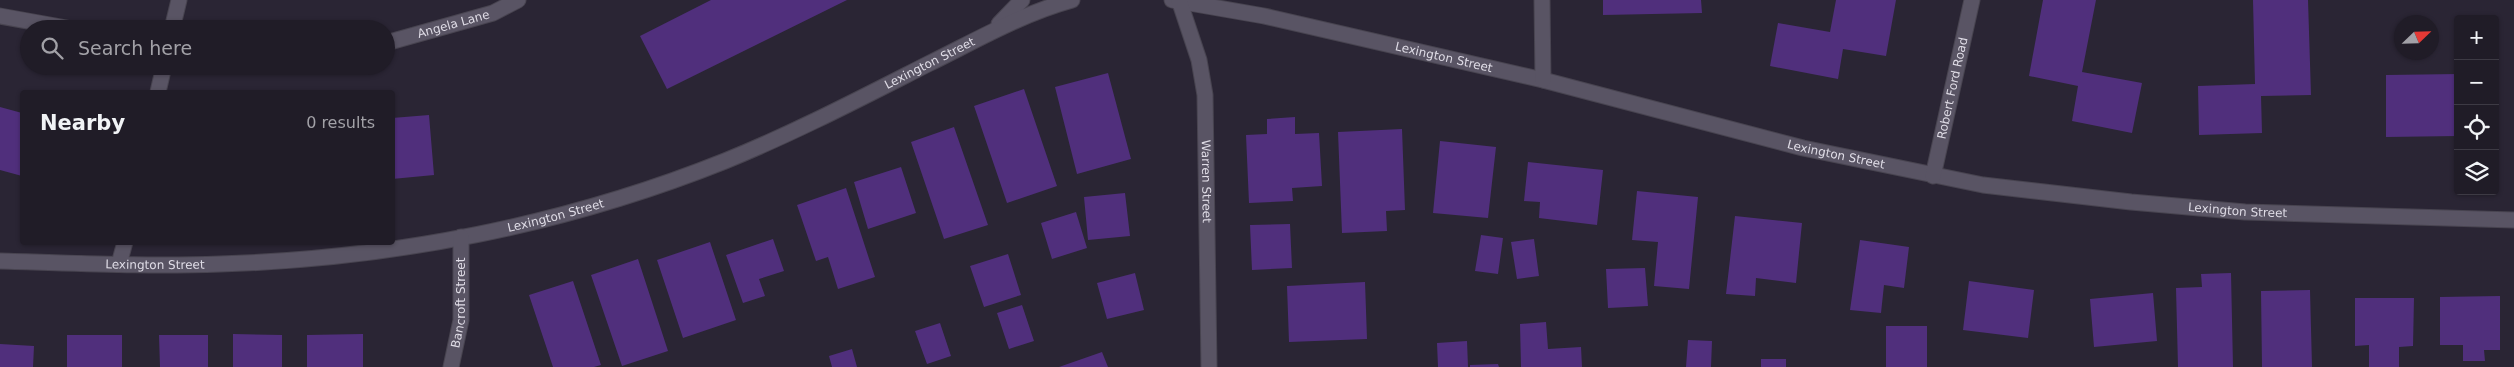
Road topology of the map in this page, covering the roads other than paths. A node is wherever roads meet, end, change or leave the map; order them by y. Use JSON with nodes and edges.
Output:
{"nodes":[{"id":1,"x":179,"y":0,"type":"edge"},
{"id":2,"x":518,"y":0,"type":"edge"},
{"id":3,"x":1022,"y":0,"type":"edge"},
{"id":4,"x":1072,"y":0,"type":"edge"},
{"id":5,"x":1177,"y":0,"type":"edge"},
{"id":6,"x":1542,"y":0,"type":"edge"},
{"id":7,"x":1972,"y":0,"type":"edge"},
{"id":8,"x":0,"y":16,"type":"edge"},
{"id":9,"x":22,"y":20,"type":"edge"},
{"id":10,"x":174,"y":20,"type":"edge"},
{"id":11,"x":992,"y":31,"type":"junction"},
{"id":12,"x":395,"y":40,"type":"edge"},
{"id":13,"x":162,"y":75,"type":"edge"},
{"id":14,"x":1543,"y":80,"type":"junction"},
{"id":15,"x":158,"y":90,"type":"edge"},
{"id":16,"x":1933,"y":176,"type":"junction"},
{"id":17,"x":2514,"y":220,"type":"edge"},
{"id":18,"x":461,"y":237,"type":"junction"},
{"id":19,"x":124,"y":245,"type":"edge"},
{"id":20,"x":0,"y":261,"type":"edge"},
{"id":21,"x":119,"y":264,"type":"junction"},
{"id":22,"x":451,"y":367,"type":"edge"},
{"id":23,"x":1209,"y":367,"type":"edge"}],
"edges":[{"from":1,"to":10,"type":"street"},
{"from":2,"to":12,"type":"street","name":"Angela Lane"},
{"from":3,"to":11,"type":"street"},
{"from":4,"to":11,"type":"street","name":"Lexington Street"},
{"from":5,"to":14,"type":"street","name":"Lexington Street"},
{"from":5,"to":23,"type":"street","name":"Warren Street"},
{"from":6,"to":14,"type":"street"},
{"from":7,"to":16,"type":"street","name":"Robert Ford Road"},
{"from":8,"to":9,"type":"street"},
{"from":11,"to":18,"type":"street","name":"Lexington Street"},
{"from":13,"to":15,"type":"street"},
{"from":14,"to":16,"type":"street","name":"Lexington Street"},
{"from":16,"to":17,"type":"street","name":"Lexington Street"},
{"from":18,"to":21,"type":"street","name":"Lexington Street"},
{"from":18,"to":22,"type":"street","name":"Bancroft Street"},
{"from":19,"to":21,"type":"street"},
{"from":20,"to":21,"type":"street","name":"Lexington Street"}]}
